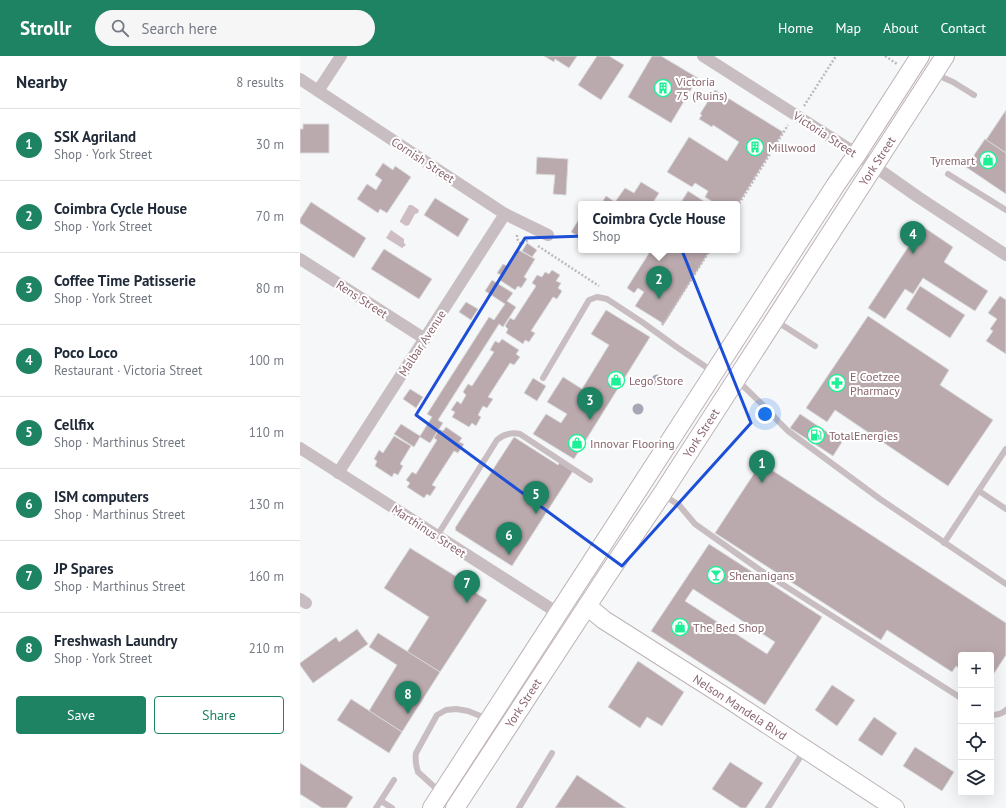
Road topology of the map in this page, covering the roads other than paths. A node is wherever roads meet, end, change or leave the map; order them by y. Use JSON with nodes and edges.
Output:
{"nodes":[{"id":1,"x":341,"y":56,"type":"edge"},
{"id":2,"x":703,"y":56,"type":"edge"},
{"id":3,"x":920,"y":56,"type":"edge"},
{"id":4,"x":945,"y":56,"type":"edge"},
{"id":5,"x":934,"y":73,"type":"junction"},
{"id":6,"x":300,"y":79,"type":"edge"},
{"id":7,"x":318,"y":91,"type":"junction"},
{"id":8,"x":974,"y":95,"type":"dead end"},
{"id":9,"x":857,"y":154,"type":"junction"},
{"id":10,"x":874,"y":166,"type":"junction"},
{"id":11,"x":948,"y":174,"type":"dead end"},
{"id":12,"x":1006,"y":210,"type":"edge"},
{"id":13,"x":505,"y":214,"type":"junction"},
{"id":14,"x":548,"y":235,"type":"dead end"},
{"id":15,"x":1006,"y":255,"type":"edge"},
{"id":16,"x":300,"y":259,"type":"edge"},
{"id":17,"x":774,"y":320,"type":"junction"},
{"id":18,"x":425,"y":339,"type":"junction"},
{"id":19,"x":814,"y":346,"type":"dead end"},
{"id":20,"x":714,"y":372,"type":"junction"},
{"id":21,"x":543,"y":378,"type":"dead end"},
{"id":22,"x":736,"y":379,"type":"junction"},
{"id":23,"x":300,"y":448,"type":"edge"},
{"id":24,"x":1006,"y":449,"type":"edge"},
{"id":25,"x":338,"y":473,"type":"junction"},
{"id":26,"x":590,"y":480,"type":"dead end"},
{"id":27,"x":979,"y":491,"type":"junction"},
{"id":28,"x":662,"y":494,"type":"junction"},
{"id":29,"x":1006,"y":509,"type":"edge"},
{"id":30,"x":437,"y":536,"type":"junction"},
{"id":31,"x":944,"y":543,"type":"junction"},
{"id":32,"x":1006,"y":584,"type":"edge"},
{"id":33,"x":587,"y":606,"type":"junction"},
{"id":34,"x":558,"y":613,"type":"junction"},
{"id":35,"x":958,"y":696,"type":"edge"},
{"id":36,"x":1006,"y":710,"type":"edge"},
{"id":37,"x":994,"y":715,"type":"edge"},
{"id":38,"x":489,"y":719,"type":"junction"},
{"id":39,"x":805,"y":750,"type":"junction"},
{"id":40,"x":552,"y":753,"type":"dead end"},
{"id":41,"x":394,"y":780,"type":"dead end"},
{"id":42,"x":441,"y":793,"type":"junction"},
{"id":43,"x":381,"y":801,"type":"junction"},
{"id":44,"x":459,"y":807,"type":"edge"},
{"id":45,"x":376,"y":808,"type":"edge"},
{"id":46,"x":392,"y":808,"type":"edge"},
{"id":47,"x":432,"y":808,"type":"edge"},
{"id":48,"x":519,"y":808,"type":"edge"},
{"id":49,"x":768,"y":808,"type":"edge"},
{"id":50,"x":895,"y":808,"type":"edge"}],
"edges":[{"from":1,"to":7,"type":"street"},
{"from":2,"to":9,"type":"street","name":"Victoria Street"},
{"from":3,"to":9,"type":"main road","name":"York Street"},
{"from":4,"to":5,"type":"main road","name":"York Street"},
{"from":5,"to":8,"type":"lane"},
{"from":5,"to":10,"type":"main road","name":"York Street"},
{"from":6,"to":7,"type":"street","name":"Cornish Street"},
{"from":7,"to":13,"type":"street","name":"Cornish Street"},
{"from":9,"to":10,"type":"street","name":"Victoria Street"},
{"from":9,"to":20,"type":"main road","name":"York Street"},
{"from":10,"to":15,"type":"street","name":"Victoria Street"},
{"from":10,"to":17,"type":"main road","name":"York Street"},
{"from":11,"to":12,"type":"lane"},
{"from":13,"to":14,"type":"street","name":"Cornish Street"},
{"from":13,"to":18,"type":"street","name":"Malbar Avenue"},
{"from":16,"to":18,"type":"street","name":"Rens Street"},
{"from":17,"to":19,"type":"lane"},
{"from":17,"to":22,"type":"main road","name":"York Street"},
{"from":18,"to":25,"type":"street","name":"Malbar Avenue"},
{"from":20,"to":21,"type":"lane"},
{"from":20,"to":34,"type":"main road","name":"York Street"},
{"from":22,"to":28,"type":"main road","name":"York Street"},
{"from":22,"to":31,"type":"lane"},
{"from":23,"to":25,"type":"street","name":"Marthinus Street"},
{"from":24,"to":27,"type":"lane"},
{"from":25,"to":30,"type":"street","name":"Marthinus Street"},
{"from":26,"to":30,"type":"lane"},
{"from":27,"to":29,"type":"lane"},
{"from":27,"to":31,"type":"lane"},
{"from":28,"to":33,"type":"main road","name":"York Street"},
{"from":28,"to":35,"type":"lane"},
{"from":30,"to":34,"type":"street","name":"Marthinus Street"},
{"from":31,"to":32,"type":"lane"},
{"from":33,"to":34,"type":"main road"},
{"from":33,"to":39,"type":"main road","name":"Nelson Mandela Blvd"},
{"from":33,"to":44,"type":"main road","name":"York Street"},
{"from":34,"to":38,"type":"main road","name":"York Street"},
{"from":36,"to":37,"type":"lane"},
{"from":38,"to":42,"type":"main road","name":"York Street"},
{"from":38,"to":42,"type":"lane"},
{"from":39,"to":49,"type":"lane"},
{"from":39,"to":50,"type":"main road","name":"Nelson Mandela Blvd"},
{"from":40,"to":48,"type":"lane"},
{"from":41,"to":43,"type":"lane"},
{"from":42,"to":47,"type":"main road","name":"York Street"},
{"from":43,"to":45,"type":"lane"},
{"from":43,"to":46,"type":"lane"}]}
